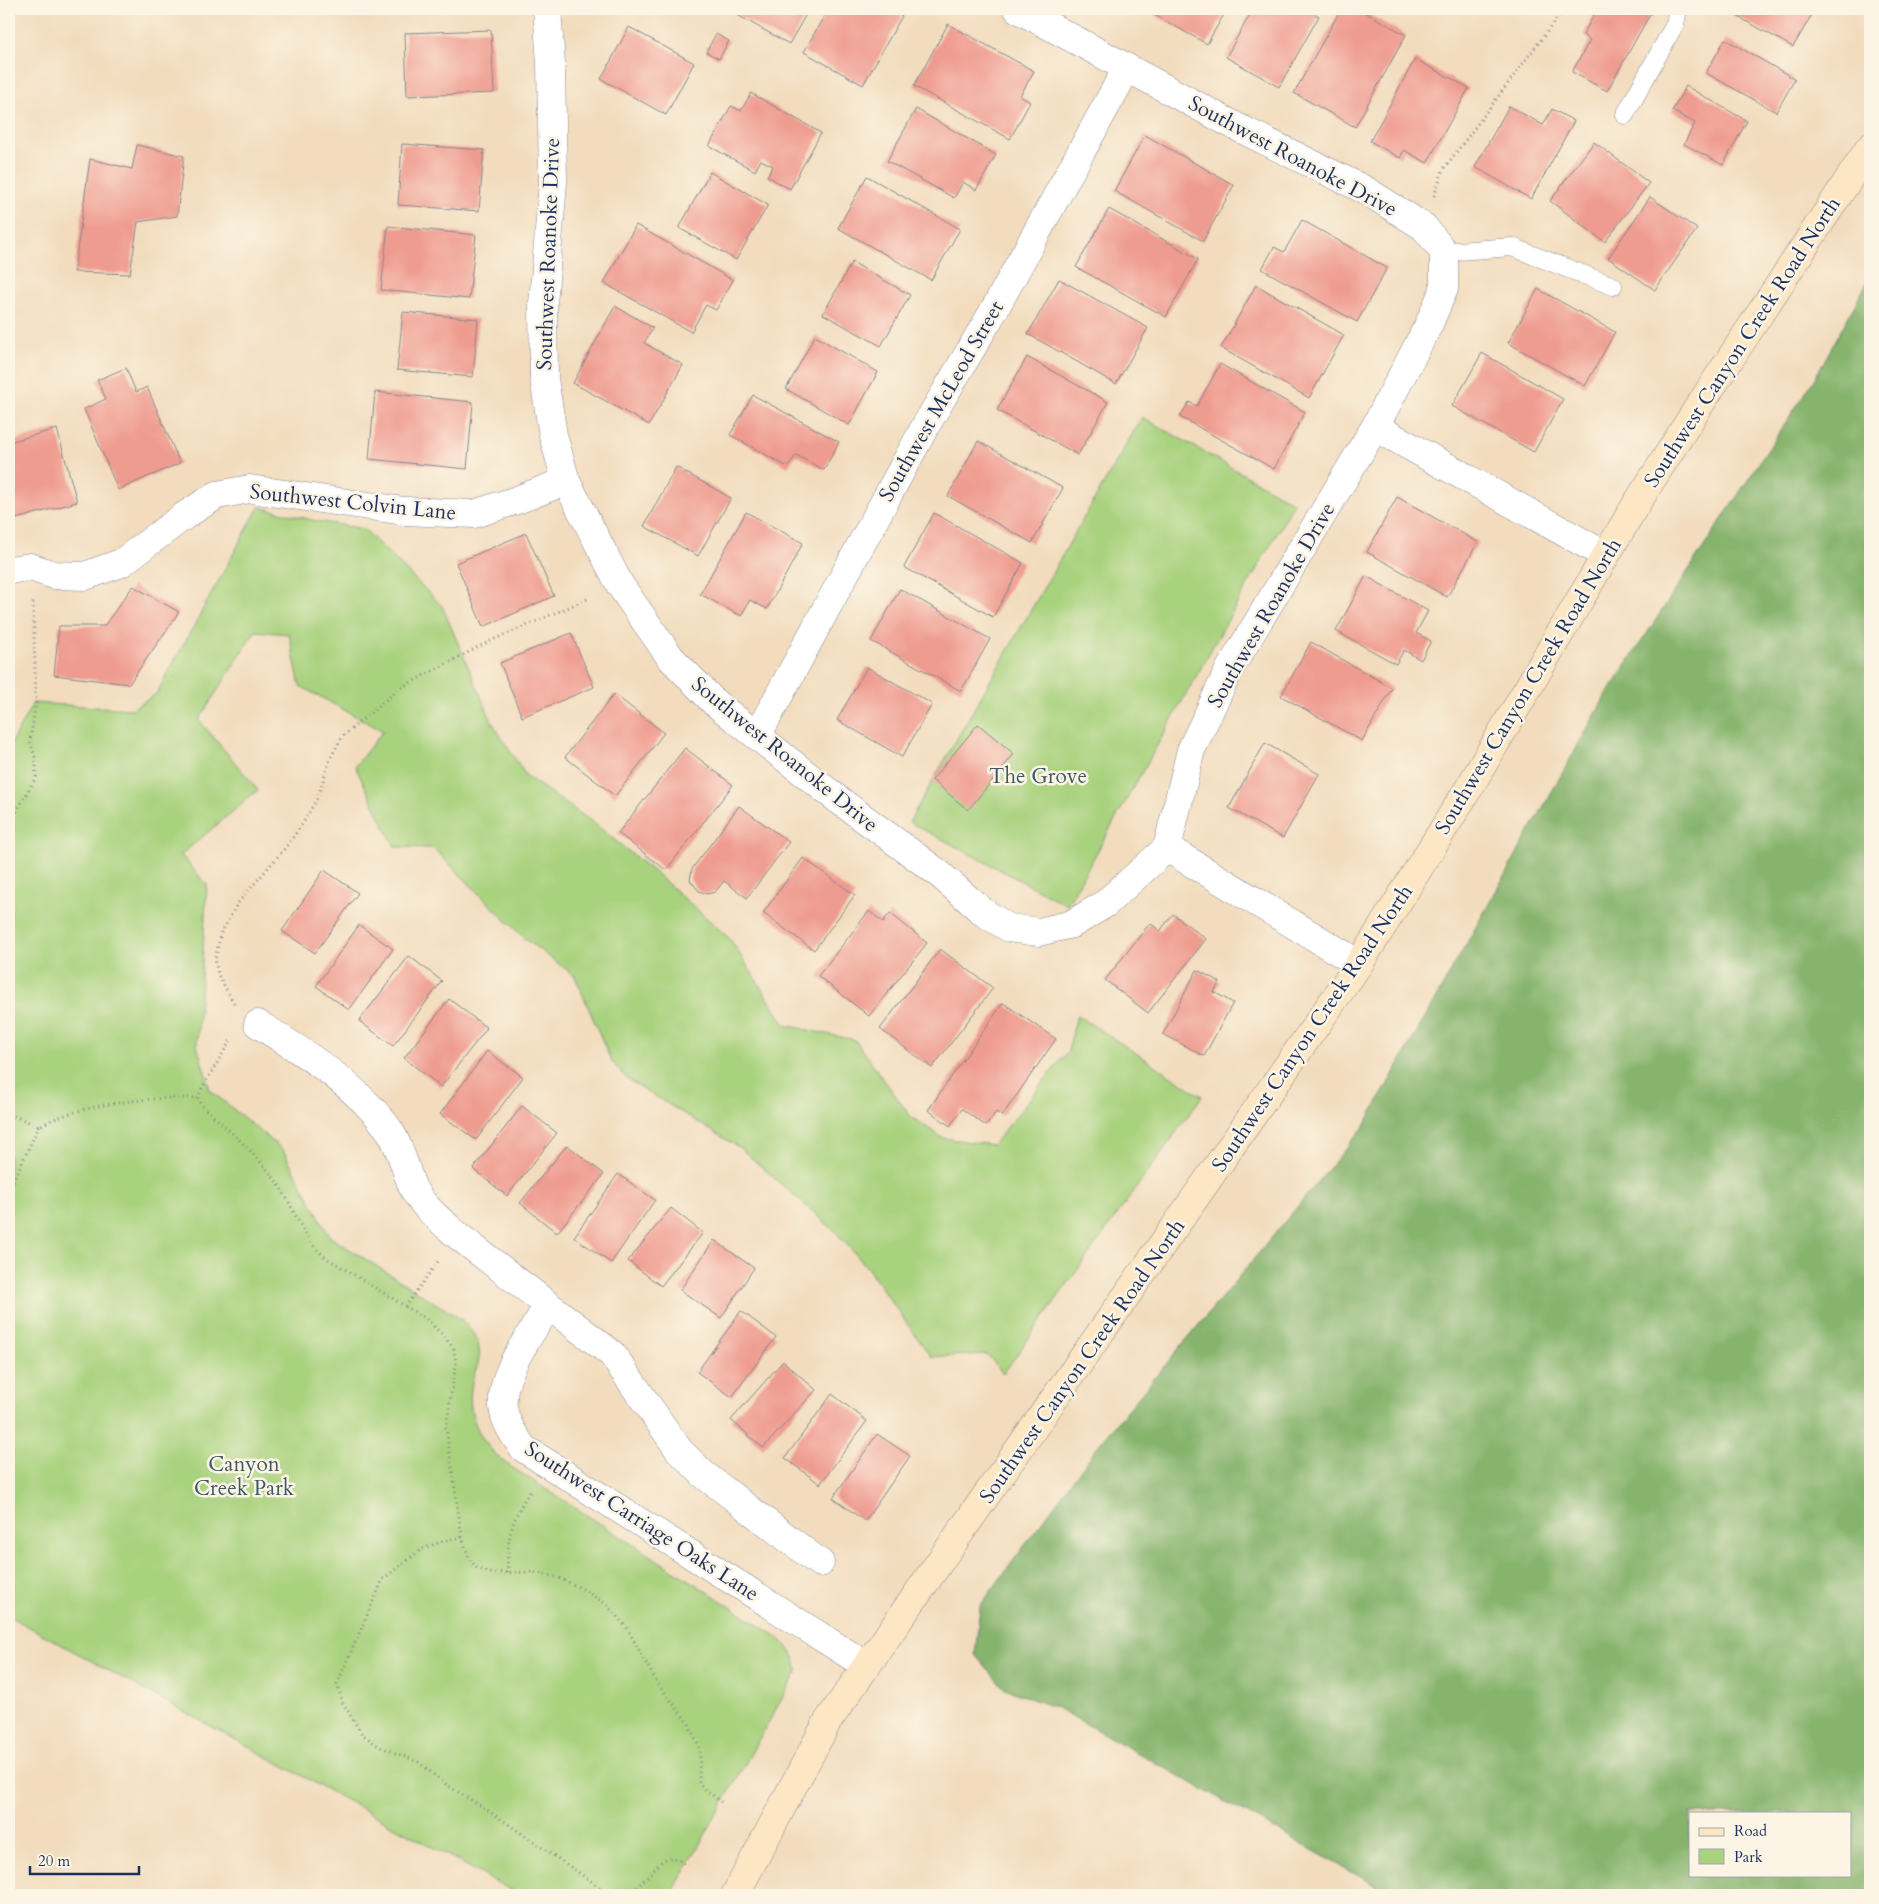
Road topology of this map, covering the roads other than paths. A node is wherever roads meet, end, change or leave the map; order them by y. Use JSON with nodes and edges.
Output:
{"nodes":[{"id":1,"x":547,"y":9,"type":"edge"},
{"id":2,"x":1018,"y":9,"type":"edge"},
{"id":3,"x":1678,"y":9,"type":"edge"},
{"id":4,"x":1127,"y":68,"type":"junction"},
{"id":5,"x":1625,"y":115,"type":"dead end"},
{"id":6,"x":1870,"y":147,"type":"edge"},
{"id":7,"x":1444,"y":252,"type":"junction"},
{"id":8,"x":1613,"y":286,"type":"dead end"},
{"id":9,"x":1375,"y":427,"type":"junction"},
{"id":10,"x":566,"y":481,"type":"junction"},
{"id":11,"x":1605,"y":556,"type":"junction"},
{"id":12,"x":20,"y":569,"type":"edge"},
{"id":13,"x":757,"y":736,"type":"junction"},
{"id":14,"x":1167,"y":848,"type":"junction"},
{"id":15,"x":1360,"y":964,"type":"junction"},
{"id":16,"x":251,"y":1021,"type":"road end"},
{"id":17,"x":548,"y":1306,"type":"junction"},
{"id":18,"x":820,"y":1563,"type":"dead end"},
{"id":19,"x":867,"y":1666,"type":"junction"},
{"id":20,"x":735,"y":1895,"type":"edge"}],
"edges":[{"from":1,"to":10,"type":"street","name":"Southwest Roanoke Drive"},
{"from":2,"to":4,"type":"street","name":"Southwest Roanoke Drive"},
{"from":3,"to":5,"type":"lane"},
{"from":4,"to":7,"type":"street","name":"Southwest Roanoke Drive"},
{"from":4,"to":13,"type":"street","name":"Southwest McLeod Street"},
{"from":6,"to":11,"type":"main road","name":"Southwest Canyon Creek Road North"},
{"from":7,"to":8,"type":"lane"},
{"from":7,"to":9,"type":"street","name":"Southwest Roanoke Drive"},
{"from":9,"to":11,"type":"street"},
{"from":9,"to":14,"type":"street","name":"Southwest Roanoke Drive"},
{"from":10,"to":12,"type":"street","name":"Southwest Colvin Lane"},
{"from":10,"to":13,"type":"street","name":"Southwest Roanoke Drive"},
{"from":11,"to":15,"type":"main road","name":"Southwest Canyon Creek Road North"},
{"from":13,"to":14,"type":"street","name":"Southwest Roanoke Drive"},
{"from":14,"to":15,"type":"street"},
{"from":15,"to":19,"type":"main road","name":"Southwest Canyon Creek Road North"},
{"from":16,"to":17,"type":"street"},
{"from":17,"to":18,"type":"street"},
{"from":17,"to":19,"type":"street","name":"Southwest Carriage Oaks Lane"},
{"from":19,"to":20,"type":"main road","name":"Southwest Canyon Creek Road North"}]}
